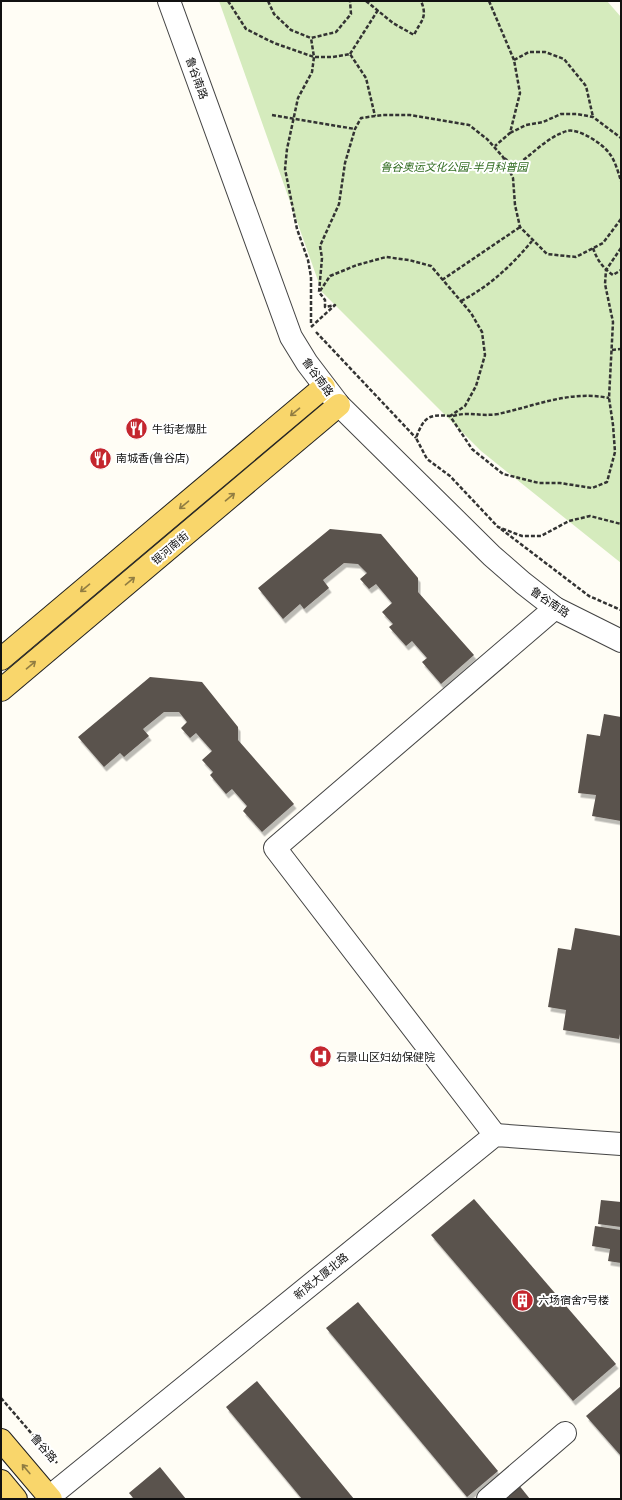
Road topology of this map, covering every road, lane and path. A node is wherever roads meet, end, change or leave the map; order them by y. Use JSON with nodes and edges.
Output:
{"nodes":[{"id":1,"x":169,"y":1,"type":"edge"},
{"id":2,"x":228,"y":1,"type":"edge"},
{"id":3,"x":268,"y":1,"type":"edge"},
{"id":4,"x":350,"y":1,"type":"edge"},
{"id":5,"x":366,"y":1,"type":"edge"},
{"id":6,"x":421,"y":1,"type":"edge"},
{"id":7,"x":489,"y":1,"type":"edge"},
{"id":8,"x":378,"y":10,"type":"junction"},
{"id":9,"x":311,"y":38,"type":"junction"},
{"id":10,"x":350,"y":54,"type":"junction"},
{"id":11,"x":314,"y":57,"type":"junction"},
{"id":12,"x":514,"y":60,"type":"junction"},
{"id":13,"x":272,"y":115,"type":"dead end"},
{"id":14,"x":375,"y":116,"type":"junction"},
{"id":15,"x":593,"y":117,"type":"junction"},
{"id":16,"x":294,"y":119,"type":"junction"},
{"id":17,"x":355,"y":129,"type":"junction"},
{"id":18,"x":510,"y":133,"type":"junction"},
{"id":19,"x":621,"y":138,"type":"edge"},
{"id":20,"x":495,"y":146,"type":"junction"},
{"id":21,"x":503,"y":157,"type":"junction"},
{"id":22,"x":621,"y":181,"type":"edge"},
{"id":23,"x":621,"y":219,"type":"edge"},
{"id":24,"x":520,"y":227,"type":"junction"},
{"id":25,"x":532,"y":240,"type":"junction"},
{"id":26,"x":593,"y":248,"type":"junction"},
{"id":27,"x":621,"y":248,"type":"edge"},
{"id":28,"x":606,"y":270,"type":"junction"},
{"id":29,"x":621,"y":270,"type":"edge"},
{"id":30,"x":442,"y":280,"type":"junction"},
{"id":31,"x":319,"y":292,"type":"junction"},
{"id":32,"x":461,"y":301,"type":"junction"},
{"id":33,"x":311,"y":327,"type":"junction"},
{"id":34,"x":291,"y":337,"type":"junction"},
{"id":35,"x":621,"y":349,"type":"edge"},
{"id":36,"x":612,"y":350,"type":"junction"},
{"id":37,"x":324,"y":387,"type":"junction"},
{"id":38,"x":609,"y":398,"type":"junction"},
{"id":39,"x":339,"y":405,"type":"junction"},
{"id":40,"x":450,"y":416,"type":"junction"},
{"id":41,"x":416,"y":438,"type":"junction"},
{"id":42,"x":621,"y":524,"type":"edge"},
{"id":43,"x":498,"y":527,"type":"junction"},
{"id":44,"x":556,"y":608,"type":"junction"},
{"id":45,"x":621,"y":610,"type":"edge"},
{"id":46,"x":621,"y":641,"type":"edge"},
{"id":47,"x":1,"y":659,"type":"edge"},
{"id":48,"x":1,"y":690,"type":"edge"},
{"id":49,"x":495,"y":1135,"type":"junction"},
{"id":50,"x":621,"y":1144,"type":"edge"},
{"id":51,"x":1,"y":1398,"type":"edge"},
{"id":52,"x":565,"y":1433,"type":"dead end"},
{"id":53,"x":1,"y":1440,"type":"edge"},
{"id":54,"x":71,"y":1479,"type":"junction"},
{"id":55,"x":1,"y":1481,"type":"edge"},
{"id":56,"x":50,"y":1498,"type":"edge"},
{"id":57,"x":16,"y":1499,"type":"edge"},
{"id":58,"x":488,"y":1499,"type":"edge"}],
"edges":[{"from":1,"to":34,"type":"street","name":"鲁谷南路"},
{"from":2,"to":11,"type":"path"},
{"from":3,"to":9,"type":"path"},
{"from":4,"to":9,"type":"path"},
{"from":5,"to":8,"type":"path"},
{"from":6,"to":8,"type":"path"},
{"from":7,"to":12,"type":"path"},
{"from":8,"to":10,"type":"path"},
{"from":9,"to":11,"type":"path"},
{"from":10,"to":11,"type":"path"},
{"from":10,"to":14,"type":"path"},
{"from":11,"to":16,"type":"path"},
{"from":12,"to":15,"type":"path"},
{"from":12,"to":18,"type":"path"},
{"from":13,"to":16,"type":"path"},
{"from":14,"to":17,"type":"path"},
{"from":14,"to":20,"type":"path"},
{"from":15,"to":18,"type":"path"},
{"from":15,"to":19,"type":"path"},
{"from":16,"to":17,"type":"path"},
{"from":16,"to":33,"type":"path"},
{"from":17,"to":31,"type":"path"},
{"from":18,"to":20,"type":"path"},
{"from":20,"to":21,"type":"path"},
{"from":21,"to":22,"type":"path"},
{"from":21,"to":24,"type":"path"},
{"from":23,"to":26,"type":"path"},
{"from":24,"to":25,"type":"path"},
{"from":24,"to":30,"type":"path"},
{"from":25,"to":26,"type":"path"},
{"from":25,"to":32,"type":"path"},
{"from":26,"to":28,"type":"path"},
{"from":27,"to":28,"type":"path"},
{"from":28,"to":29,"type":"path"},
{"from":28,"to":36,"type":"path"},
{"from":30,"to":31,"type":"path"},
{"from":30,"to":32,"type":"path"},
{"from":31,"to":33,"type":"path"},
{"from":32,"to":40,"type":"path"},
{"from":33,"to":34,"type":"path"},
{"from":33,"to":41,"type":"path"},
{"from":34,"to":37,"type":"street","name":"鲁谷南路"},
{"from":35,"to":36,"type":"path"},
{"from":36,"to":38,"type":"path"},
{"from":37,"to":39,"type":"street","name":"鲁谷南路"},
{"from":37,"to":47,"type":"main road","one_way":true},
{"from":38,"to":40,"type":"path"},
{"from":38,"to":40,"type":"path"},
{"from":39,"to":44,"type":"street","name":"鲁谷南路"},
{"from":48,"to":39,"type":"main road","name":"银河南街","one_way":true},
{"from":40,"to":41,"type":"path"},
{"from":41,"to":43,"type":"path"},
{"from":42,"to":43,"type":"path"},
{"from":43,"to":45,"type":"path"},
{"from":44,"to":46,"type":"street","name":"鲁谷南路"},
{"from":44,"to":49,"type":"street"},
{"from":49,"to":50,"type":"street"},
{"from":49,"to":54,"type":"street","name":"新岚大厦北路"},
{"from":51,"to":54,"type":"path","name":"鲁谷路"},
{"from":52,"to":58,"type":"street"},
{"from":56,"to":53,"type":"main road","one_way":true},
{"from":54,"to":56,"type":"street","name":"新岚大厦北路"},
{"from":55,"to":57,"type":"main road"}]}
